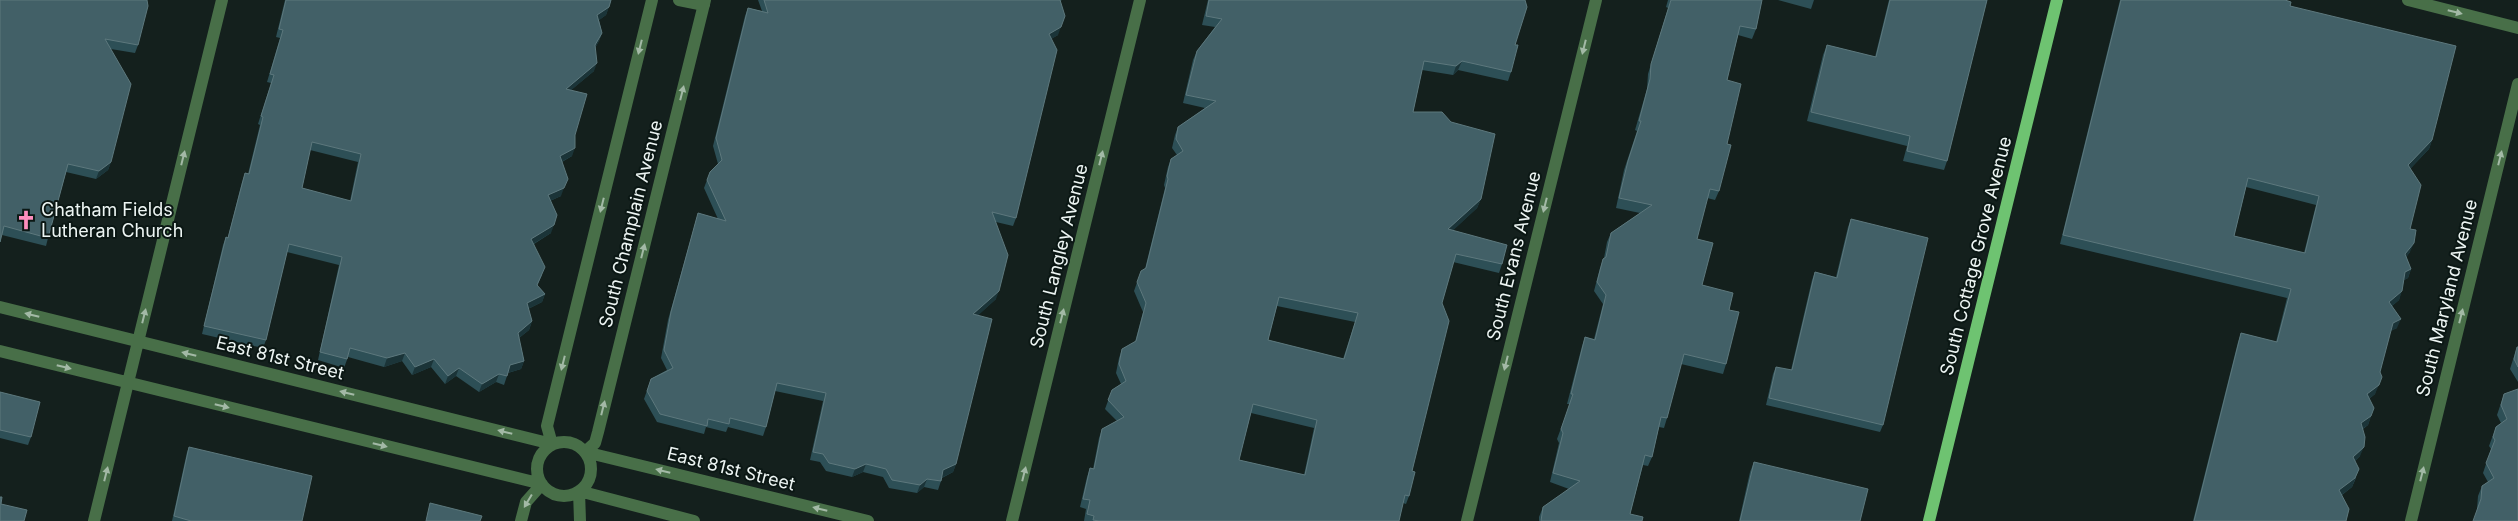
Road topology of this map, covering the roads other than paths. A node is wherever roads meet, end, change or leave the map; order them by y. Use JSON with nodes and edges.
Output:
{"nodes":[{"id":1,"x":222,"y":0,"type":"edge"},
{"id":2,"x":652,"y":0,"type":"edge"},
{"id":3,"x":679,"y":0,"type":"edge"},
{"id":4,"x":1140,"y":0,"type":"edge"},
{"id":5,"x":1596,"y":0,"type":"edge"},
{"id":6,"x":2056,"y":0,"type":"edge"},
{"id":7,"x":2408,"y":0,"type":"edge"},
{"id":8,"x":705,"y":3,"type":"edge"},
{"id":9,"x":2518,"y":28,"type":"edge"},
{"id":10,"x":2518,"y":84,"type":"edge"},
{"id":11,"x":0,"y":307,"type":"edge"},
{"id":12,"x":138,"y":341,"type":"junction"},
{"id":13,"x":0,"y":351,"type":"edge"},
{"id":14,"x":128,"y":383,"type":"junction"},
{"id":15,"x":552,"y":444,"type":"junction"},
{"id":16,"x":585,"y":452,"type":"junction"},
{"id":17,"x":542,"y":484,"type":"junction"},
{"id":18,"x":579,"y":491,"type":"junction"},
{"id":19,"x":94,"y":521,"type":"edge"},
{"id":20,"x":521,"y":521,"type":"edge"},
{"id":21,"x":580,"y":521,"type":"edge"},
{"id":22,"x":694,"y":521,"type":"edge"},
{"id":23,"x":868,"y":521,"type":"edge"},
{"id":24,"x":1012,"y":521,"type":"edge"},
{"id":25,"x":1466,"y":521,"type":"edge"},
{"id":26,"x":1929,"y":521,"type":"edge"},
{"id":27,"x":2410,"y":521,"type":"edge"}],
"edges":[{"from":12,"to":1,"type":"street","one_way":true},
{"from":2,"to":15,"type":"street","name":"South Champlain Avenue","one_way":true},
{"from":3,"to":8,"type":"street"},
{"from":24,"to":4,"type":"street","name":"South Langley Avenue","one_way":true},
{"from":5,"to":25,"type":"street","name":"South Evans Avenue","one_way":true},
{"from":6,"to":26,"type":"main road","name":"South Cottage Grove Avenue"},
{"from":7,"to":9,"type":"street","one_way":true},
{"from":16,"to":8,"type":"street","name":"South Champlain Avenue","one_way":true},
{"from":27,"to":10,"type":"street","name":"South Maryland Avenue","one_way":true},
{"from":12,"to":11,"type":"street","name":"East 81st Street","one_way":true},
{"from":12,"to":14,"type":"street"},
{"from":15,"to":12,"type":"street","name":"East 81st Street","one_way":true},
{"from":13,"to":14,"type":"street","one_way":true},
{"from":14,"to":17,"type":"street","one_way":true},
{"from":19,"to":14,"type":"street","one_way":true},
{"from":15,"to":16,"type":"street"},
{"from":15,"to":17,"type":"street"},
{"from":16,"to":18,"type":"street"},
{"from":23,"to":16,"type":"street","name":"East 81st Street","one_way":true},
{"from":17,"to":18,"type":"street"},
{"from":17,"to":20,"type":"street","one_way":true},
{"from":18,"to":21,"type":"street"},
{"from":18,"to":22,"type":"street"}]}
